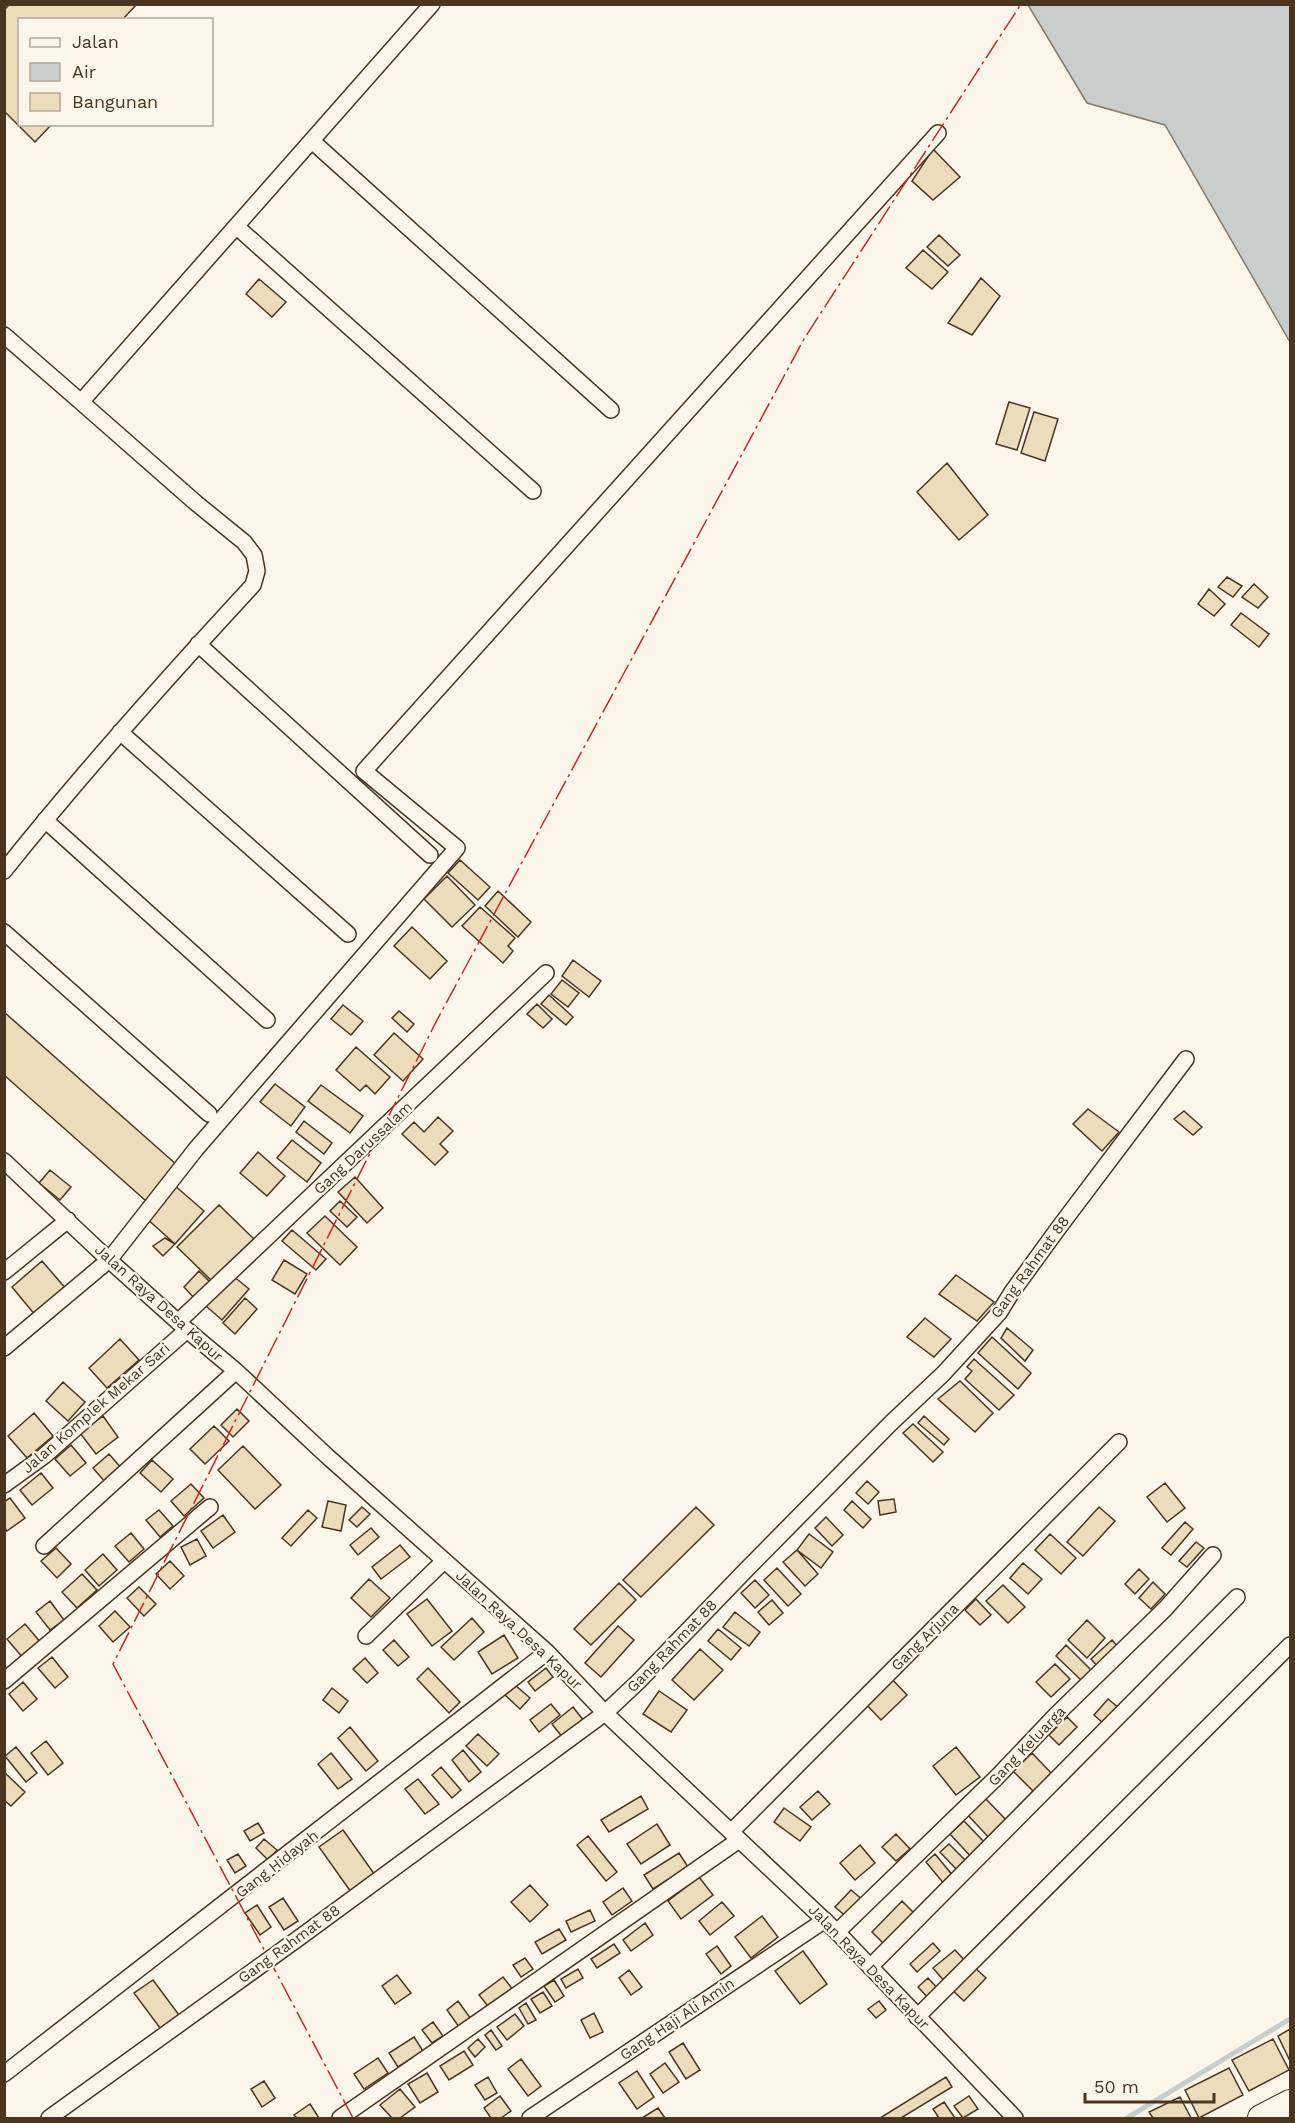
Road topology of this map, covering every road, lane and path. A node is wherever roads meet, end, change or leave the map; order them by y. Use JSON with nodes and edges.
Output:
{"nodes":[{"id":1,"x":432,"y":4,"type":"edge"},
{"id":2,"x":938,"y":133,"type":"dead end"},
{"id":3,"x":312,"y":141,"type":"junction"},
{"id":4,"x":237,"y":227,"type":"junction"},
{"id":5,"x":4,"y":335,"type":"edge"},
{"id":6,"x":81,"y":402,"type":"junction"},
{"id":7,"x":610,"y":410,"type":"dead end"},
{"id":8,"x":533,"y":491,"type":"dead end"},
{"id":9,"x":198,"y":644,"type":"junction"},
{"id":10,"x":120,"y":732,"type":"junction"},
{"id":11,"x":45,"y":820,"type":"junction"},
{"id":12,"x":430,"y":855,"type":"dead end"},
{"id":13,"x":4,"y":871,"type":"edge"},
{"id":14,"x":4,"y":932,"type":"edge"},
{"id":15,"x":348,"y":934,"type":"dead end"},
{"id":16,"x":546,"y":973,"type":"dead end"},
{"id":17,"x":267,"y":1020,"type":"dead end"},
{"id":18,"x":1186,"y":1059,"type":"dead end"},
{"id":19,"x":209,"y":1114,"type":"dead end"},
{"id":20,"x":4,"y":1161,"type":"edge"},
{"id":21,"x":68,"y":1220,"type":"junction"},
{"id":22,"x":109,"y":1260,"type":"junction"},
{"id":23,"x":4,"y":1272,"type":"edge"},
{"id":24,"x":183,"y":1326,"type":"junction"},
{"id":25,"x":4,"y":1348,"type":"edge"},
{"id":26,"x":236,"y":1371,"type":"junction"},
{"id":27,"x":1119,"y":1442,"type":"dead end"},
{"id":28,"x":4,"y":1485,"type":"edge"},
{"id":29,"x":210,"y":1507,"type":"dead end"},
{"id":30,"x":44,"y":1546,"type":"dead end"},
{"id":31,"x":1213,"y":1555,"type":"dead end"},
{"id":32,"x":444,"y":1561,"type":"junction"},
{"id":33,"x":1237,"y":1597,"type":"dead end"},
{"id":34,"x":366,"y":1636,"type":"dead end"},
{"id":35,"x":1290,"y":1645,"type":"edge"},
{"id":36,"x":547,"y":1652,"type":"junction"},
{"id":37,"x":4,"y":1681,"type":"edge"},
{"id":38,"x":605,"y":1713,"type":"junction"},
{"id":39,"x":735,"y":1836,"type":"junction"},
{"id":40,"x":825,"y":1920,"type":"junction"},
{"id":41,"x":837,"y":1932,"type":"junction"},
{"id":42,"x":870,"y":1967,"type":"junction"},
{"id":43,"x":918,"y":2016,"type":"junction"},
{"id":44,"x":4,"y":2074,"type":"edge"},
{"id":45,"x":1290,"y":2103,"type":"edge"},
{"id":46,"x":49,"y":2118,"type":"edge"},
{"id":47,"x":340,"y":2118,"type":"edge"},
{"id":48,"x":530,"y":2118,"type":"edge"},
{"id":49,"x":1015,"y":2118,"type":"edge"},
{"id":50,"x":1261,"y":2118,"type":"edge"}],
"edges":[{"from":1,"to":3,"type":"street"},
{"from":2,"to":22,"type":"street"},
{"from":3,"to":4,"type":"street"},
{"from":3,"to":7,"type":"street"},
{"from":4,"to":6,"type":"street"},
{"from":4,"to":8,"type":"street"},
{"from":5,"to":6,"type":"street"},
{"from":6,"to":9,"type":"street"},
{"from":9,"to":10,"type":"street"},
{"from":9,"to":12,"type":"street"},
{"from":10,"to":11,"type":"street"},
{"from":10,"to":15,"type":"street"},
{"from":11,"to":13,"type":"street"},
{"from":11,"to":17,"type":"street"},
{"from":14,"to":19,"type":"street"},
{"from":16,"to":24,"type":"street","name":"Gang Darussalam"},
{"from":18,"to":38,"type":"street","name":"Gang Rahmat 88"},
{"from":20,"to":21,"type":"street","name":"Jalan Raya Desa Kapur"},
{"from":21,"to":22,"type":"street","name":"Jalan Raya Desa Kapur"},
{"from":21,"to":23,"type":"street"},
{"from":22,"to":24,"type":"street","name":"Jalan Raya Desa Kapur"},
{"from":22,"to":25,"type":"street"},
{"from":24,"to":26,"type":"street","name":"Jalan Raya Desa Kapur"},
{"from":24,"to":28,"type":"street","name":"Jalan Komplek Mekar Sari"},
{"from":26,"to":30,"type":"street"},
{"from":26,"to":32,"type":"street","name":"Jalan Raya Desa Kapur"},
{"from":27,"to":39,"type":"street","name":"Gang Arjuna"},
{"from":29,"to":37,"type":"street"},
{"from":31,"to":41,"type":"street","name":"Gang Keluarga"},
{"from":32,"to":34,"type":"street"},
{"from":32,"to":36,"type":"street","name":"Jalan Raya Desa Kapur"},
{"from":33,"to":42,"type":"street"},
{"from":35,"to":43,"type":"street"},
{"from":36,"to":38,"type":"street","name":"Jalan Raya Desa Kapur"},
{"from":36,"to":44,"type":"street","name":"Gang Hidayah"},
{"from":38,"to":39,"type":"street","name":"Jalan Raya Desa Kapur"},
{"from":38,"to":46,"type":"street","name":"Gang Rahmat 88"},
{"from":39,"to":40,"type":"street","name":"Jalan Raya Desa Kapur"},
{"from":39,"to":47,"type":"street","name":"Gang Arjuna"},
{"from":40,"to":41,"type":"street","name":"Jalan Raya Desa Kapur"},
{"from":40,"to":48,"type":"street","name":"Gang Haji Ali Amin"},
{"from":41,"to":42,"type":"street","name":"Jalan Raya Desa Kapur"},
{"from":42,"to":43,"type":"street","name":"Jalan Raya Desa Kapur"},
{"from":43,"to":49,"type":"street","name":"Jalan Raya Desa Kapur"},
{"from":45,"to":50,"type":"highway"}]}
